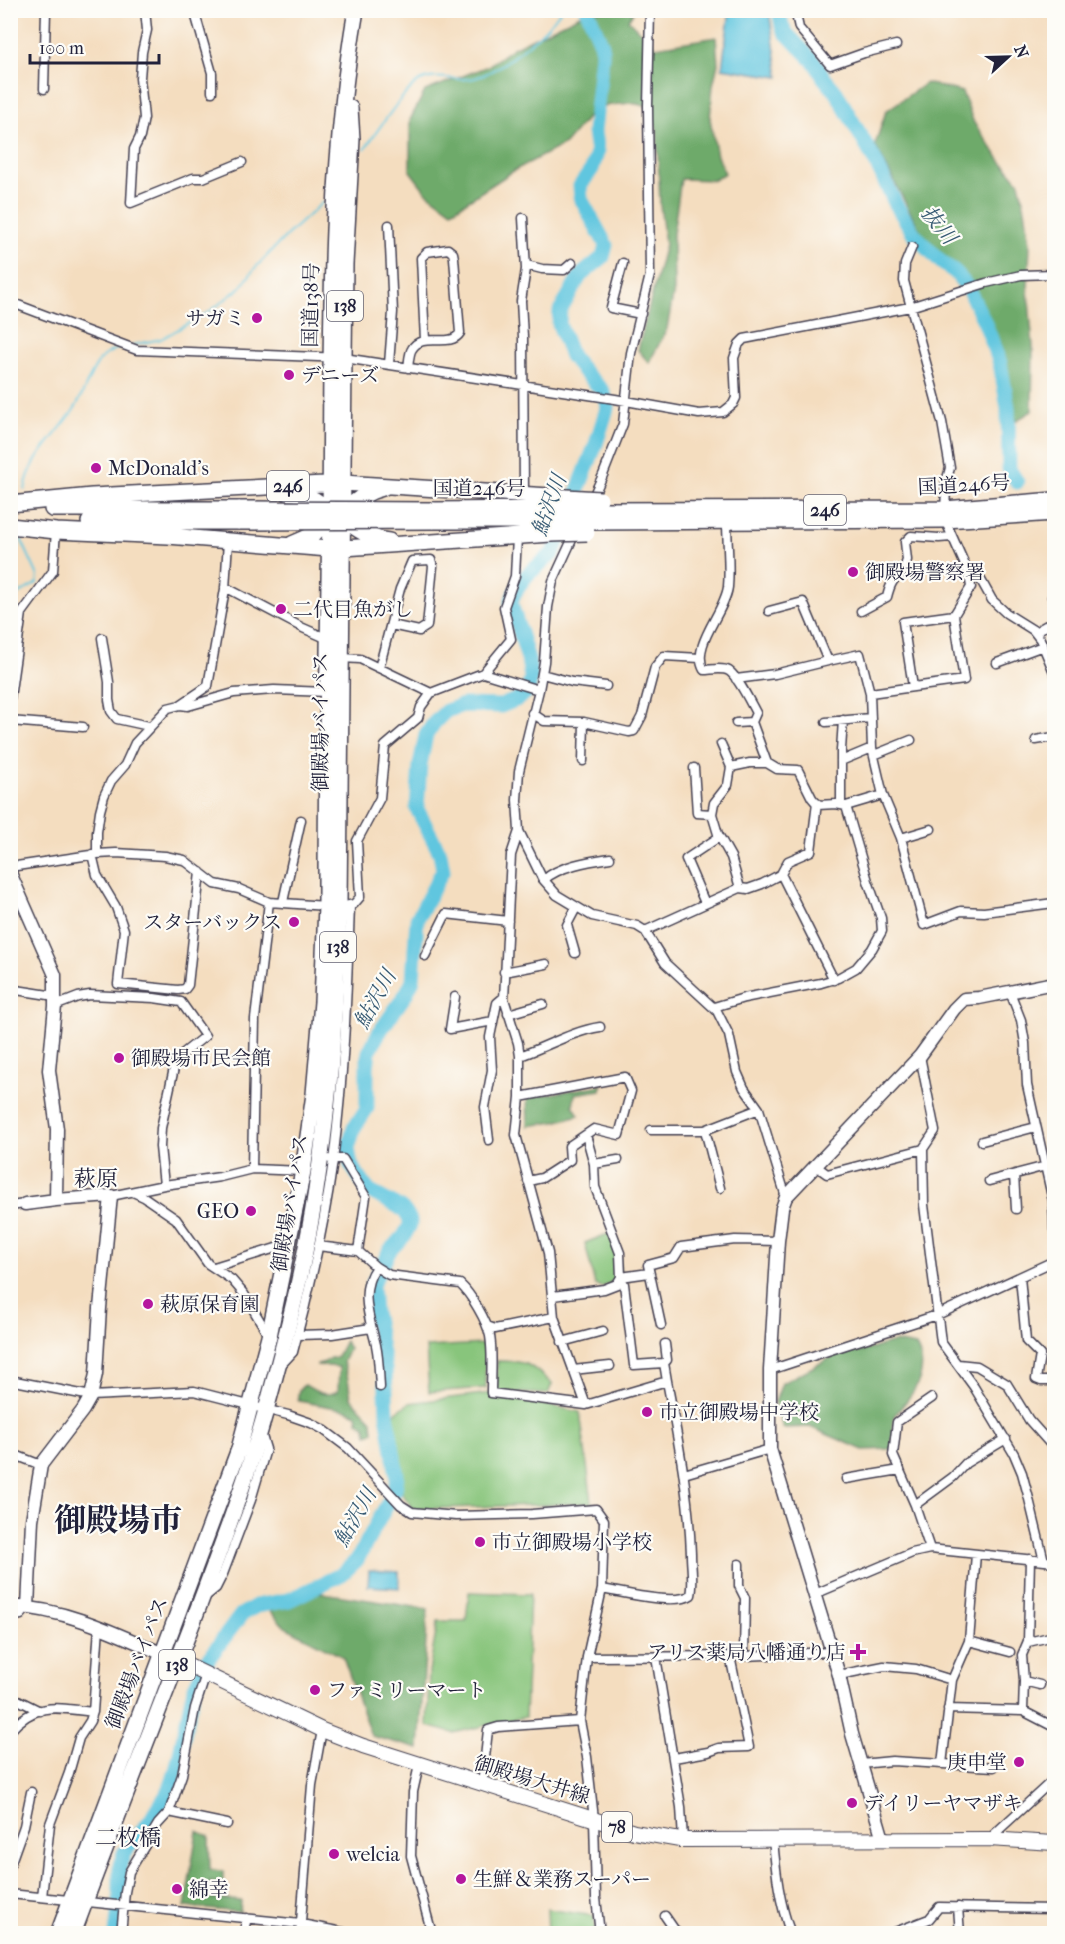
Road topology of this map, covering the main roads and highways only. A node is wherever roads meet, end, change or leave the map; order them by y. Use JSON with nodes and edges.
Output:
{"nodes":[{"id":1,"x":356,"y":10,"type":"edge"},
{"id":2,"x":393,"y":486,"type":"junction"},
{"id":3,"x":213,"y":490,"type":"junction"},
{"id":4,"x":1054,"y":500,"type":"edge"},
{"id":5,"x":10,"y":506,"type":"edge"},
{"id":6,"x":336,"y":507,"type":"junction"},
{"id":7,"x":1054,"y":513,"type":"edge"},
{"id":8,"x":945,"y":514,"type":"junction"},
{"id":9,"x":559,"y":515,"type":"junction"},
{"id":10,"x":702,"y":515,"type":"junction"},
{"id":11,"x":239,"y":516,"type":"junction"},
{"id":12,"x":593,"y":516,"type":"junction"},
{"id":13,"x":10,"y":524,"type":"edge"},
{"id":14,"x":458,"y":540,"type":"junction"},
{"id":15,"x":336,"y":544,"type":"junction"},
{"id":16,"x":280,"y":545,"type":"junction"},
{"id":17,"x":338,"y":906,"type":"junction"},
{"id":18,"x":163,"y":1654,"type":"junction"},
{"id":19,"x":178,"y":1661,"type":"junction"},
{"id":20,"x":1054,"y":1843,"type":"edge"},
{"id":21,"x":77,"y":1901,"type":"junction"},
{"id":22,"x":78,"y":1926,"type":"edge"},
{"id":23,"x":58,"y":1933,"type":"edge"},
{"id":24,"x":72,"y":1934,"type":"edge"}],
"edges":[{"from":1,"to":6,"type":"highway","name":"国道138号","number":"138"},
{"from":2,"to":6,"type":"highway","number":"246"},
{"from":2,"to":6,"type":"highway"},
{"from":2,"to":9,"type":"highway","number":"246"},
{"from":3,"to":5,"type":"highway","number":"246"},
{"from":3,"to":6,"type":"highway","number":"246"},
{"from":3,"to":6,"type":"highway"},
{"from":4,"to":8,"type":"highway","name":"国道246号","number":"246"},
{"from":5,"to":11,"type":"highway","name":"国道246号","number":"246"},
{"from":6,"to":14,"type":"highway"},
{"from":6,"to":15,"type":"highway"},
{"from":6,"to":16,"type":"highway"},
{"from":7,"to":8,"type":"highway","name":"国道246号","number":"246"},
{"from":8,"to":10,"type":"highway","name":"国道246号","number":"246"},
{"from":8,"to":10,"type":"highway","name":"国道246号","number":"246"},
{"from":9,"to":11,"type":"highway","name":"国道246号","number":"246","bridge":true},
{"from":9,"to":12,"type":"highway","number":"246","bridge":true},
{"from":9,"to":12,"type":"highway","number":"246","bridge":true},
{"from":9,"to":14,"type":"highway","number":"246"},
{"from":10,"to":12,"type":"highway","number":"246"},
{"from":10,"to":12,"type":"highway","number":"246"},
{"from":11,"to":13,"type":"highway","name":"国道246号","number":"246"},
{"from":13,"to":16,"type":"highway","number":"246"},
{"from":14,"to":15,"type":"highway","number":"246"},
{"from":15,"to":16,"type":"highway","number":"246"},
{"from":15,"to":17,"type":"highway","name":"御殿場バイパス","number":"138"},
{"from":15,"to":17,"type":"highway","name":"御殿場バイパス","number":"138"},
{"from":17,"to":18,"type":"highway","name":"御殿場バイパス","number":"138"},
{"from":17,"to":19,"type":"highway","name":"御殿場バイパス","number":"138"},
{"from":18,"to":19,"type":"main road","name":"御殿場大井線","number":"78"},
{"from":18,"to":21,"type":"highway","name":"御殿場バイパス","number":"138"},
{"from":19,"to":20,"type":"main road","name":"御殿場大井線","number":"78"},
{"from":19,"to":21,"type":"highway","name":"御殿場バイパス","number":"138"},
{"from":21,"to":22,"type":"highway","name":"御殿場バイパス","number":"138"},
{"from":21,"to":23,"type":"highway","name":"御殿場バイパス","number":"138"},
{"from":22,"to":24,"type":"highway","name":"御殿場バイパス","number":"138"}]}
